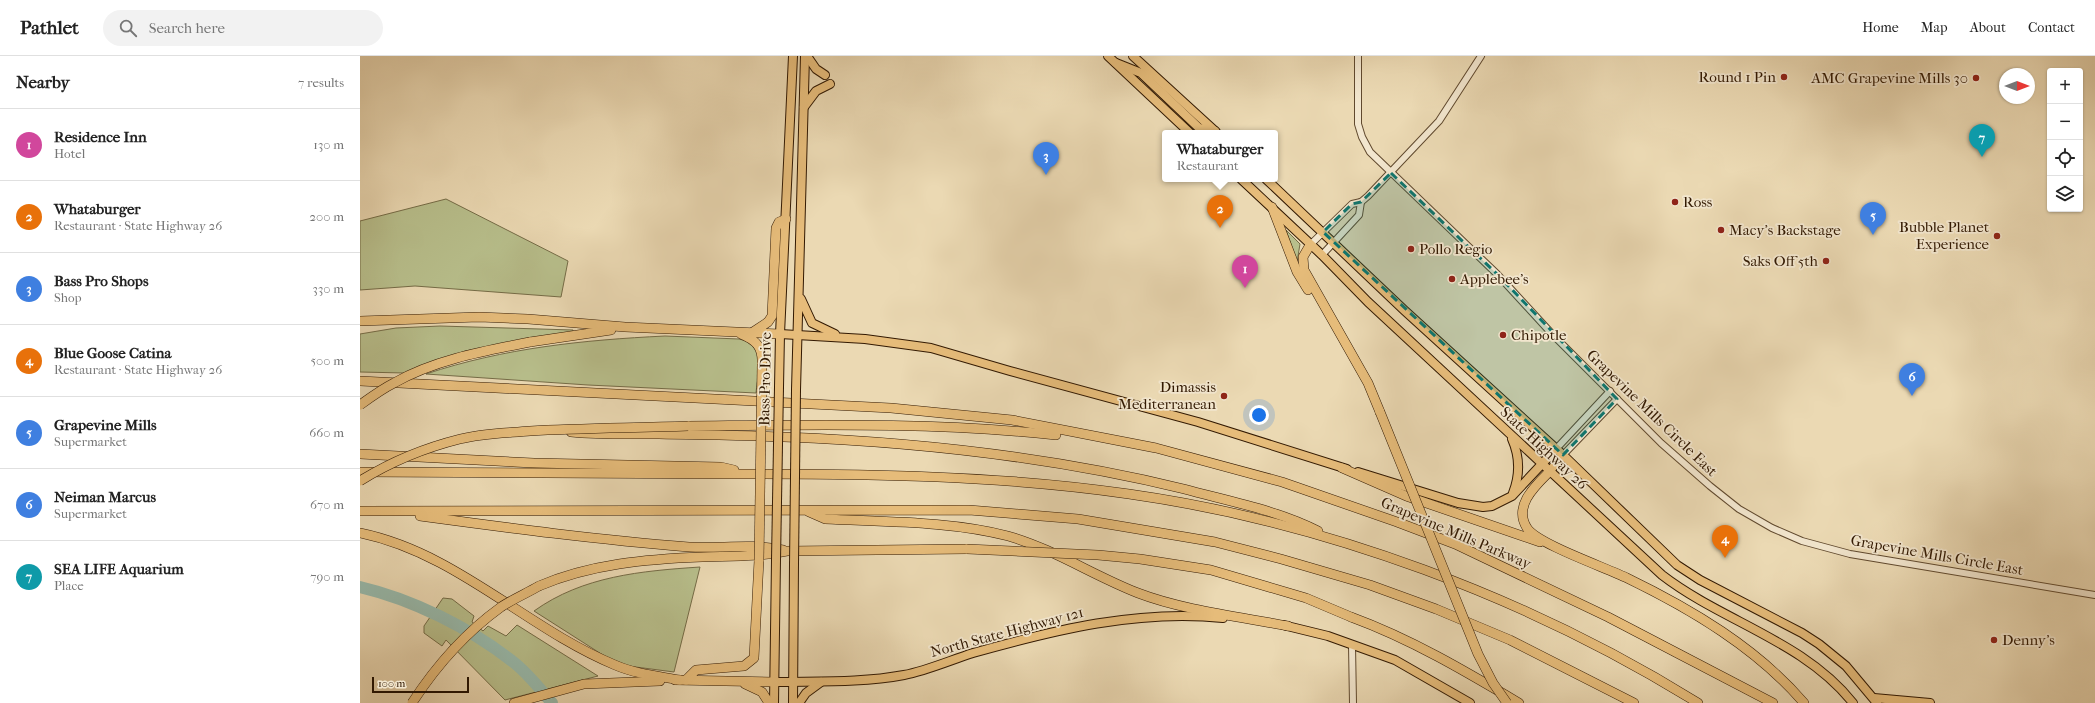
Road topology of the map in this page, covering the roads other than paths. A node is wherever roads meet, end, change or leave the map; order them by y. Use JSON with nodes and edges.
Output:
{"nodes":[{"id":1,"x":793,"y":56,"type":"edge"},
{"id":2,"x":806,"y":56,"type":"edge"},
{"id":3,"x":1108,"y":56,"type":"edge"},
{"id":4,"x":1133,"y":56,"type":"edge"},
{"id":5,"x":1358,"y":56,"type":"edge"},
{"id":6,"x":1481,"y":56,"type":"edge"},
{"id":7,"x":1116,"y":63,"type":"junction"},
{"id":8,"x":825,"y":76,"type":"dead end"},
{"id":9,"x":830,"y":84,"type":"dead end"},
{"id":10,"x":804,"y":107,"type":"junction"},
{"id":11,"x":1187,"y":130,"type":"edge"},
{"id":12,"x":1208,"y":130,"type":"edge"},
{"id":13,"x":1214,"y":130,"type":"edge"},
{"id":14,"x":1391,"y":173,"type":"junction"},
{"id":15,"x":1243,"y":182,"type":"edge"},
{"id":16,"x":1269,"y":182,"type":"edge"},
{"id":17,"x":1361,"y":202,"type":"junction"},
{"id":18,"x":1272,"y":207,"type":"junction"},
{"id":19,"x":786,"y":220,"type":"junction"},
{"id":20,"x":1323,"y":232,"type":"junction"},
{"id":21,"x":1334,"y":242,"type":"junction"},
{"id":22,"x":1310,"y":245,"type":"junction"},
{"id":23,"x":1322,"y":255,"type":"junction"},
{"id":24,"x":799,"y":292,"type":"junction"},
{"id":25,"x":360,"y":321,"type":"edge"},
{"id":26,"x":372,"y":322,"type":"junction"},
{"id":27,"x":1334,"y":324,"type":"junction"},
{"id":28,"x":360,"y":325,"type":"edge"},
{"id":29,"x":624,"y":327,"type":"junction"},
{"id":30,"x":736,"y":332,"type":"junction"},
{"id":31,"x":752,"y":332,"type":"junction"},
{"id":32,"x":780,"y":334,"type":"junction"},
{"id":33,"x":798,"y":335,"type":"junction"},
{"id":34,"x":847,"y":338,"type":"junction"},
{"id":35,"x":363,"y":381,"type":"edge"},
{"id":36,"x":1610,"y":391,"type":"junction"},
{"id":37,"x":1617,"y":398,"type":"junction"},
{"id":38,"x":360,"y":405,"type":"edge"},
{"id":39,"x":688,"y":430,"type":"junction"},
{"id":40,"x":1511,"y":436,"type":"junction"},
{"id":41,"x":1109,"y":440,"type":"junction"},
{"id":42,"x":1556,"y":449,"type":"junction"},
{"id":43,"x":360,"y":454,"type":"edge"},
{"id":44,"x":1563,"y":455,"type":"junction"},
{"id":45,"x":1542,"y":465,"type":"junction"},
{"id":46,"x":1342,"y":468,"type":"junction"},
{"id":47,"x":360,"y":472,"type":"edge"},
{"id":48,"x":1549,"y":472,"type":"junction"},
{"id":49,"x":753,"y":474,"type":"junction"},
{"id":50,"x":360,"y":481,"type":"edge"},
{"id":51,"x":1512,"y":496,"type":"junction"},
{"id":52,"x":360,"y":511,"type":"edge"},
{"id":53,"x":806,"y":511,"type":"junction"},
{"id":54,"x":401,"y":512,"type":"junction"},
{"id":55,"x":360,"y":533,"type":"edge"},
{"id":56,"x":1337,"y":541,"type":"junction"},
{"id":57,"x":1551,"y":545,"type":"junction"},
{"id":58,"x":787,"y":551,"type":"junction"},
{"id":59,"x":2095,"y":595,"type":"edge"},
{"id":60,"x":1288,"y":626,"type":"junction"},
{"id":61,"x":1352,"y":645,"type":"junction"},
{"id":62,"x":683,"y":680,"type":"junction"},
{"id":63,"x":740,"y":682,"type":"junction"},
{"id":64,"x":774,"y":682,"type":"junction"},
{"id":65,"x":793,"y":682,"type":"junction"},
{"id":66,"x":821,"y":682,"type":"junction"},
{"id":67,"x":1876,"y":701,"type":"edge"},
{"id":68,"x":412,"y":703,"type":"edge"},
{"id":69,"x":514,"y":703,"type":"edge"},
{"id":70,"x":769,"y":703,"type":"edge"},
{"id":71,"x":774,"y":703,"type":"edge"},
{"id":72,"x":793,"y":703,"type":"edge"},
{"id":73,"x":799,"y":703,"type":"edge"},
{"id":74,"x":1353,"y":703,"type":"edge"},
{"id":75,"x":1470,"y":703,"type":"edge"},
{"id":76,"x":1507,"y":703,"type":"edge"},
{"id":77,"x":1519,"y":703,"type":"edge"},
{"id":78,"x":1634,"y":703,"type":"edge"},
{"id":79,"x":1698,"y":703,"type":"edge"},
{"id":80,"x":1773,"y":703,"type":"edge"},
{"id":81,"x":1804,"y":703,"type":"edge"},
{"id":82,"x":1853,"y":703,"type":"edge"},
{"id":83,"x":1930,"y":703,"type":"edge"}],
"edges":[{"from":1,"to":19,"type":"main road","name":"Bass Pro Drive"},
{"from":2,"to":8,"type":"main road"},
{"from":2,"to":10,"type":"main road"},
{"from":3,"to":7,"type":"main road"},
{"from":4,"to":13,"type":"main road"},
{"from":5,"to":14,"type":"street","name":"Grapevine Mills Circle East"},
{"from":6,"to":14,"type":"street"},
{"from":7,"to":11,"type":"main road"},
{"from":7,"to":12,"type":"main road"},
{"from":9,"to":10,"type":"main road"},
{"from":10,"to":24,"type":"main road"},
{"from":14,"to":17,"type":"street"},
{"from":14,"to":36,"type":"street","name":"Grapevine Mills Circle East"},
{"from":15,"to":18,"type":"main road","name":"State Highway 26"},
{"from":16,"to":20,"type":"main road","name":"State Highway 26"},
{"from":17,"to":20,"type":"street"},
{"from":17,"to":21,"type":"street"},
{"from":18,"to":22,"type":"main road","name":"State Highway 26"},
{"from":18,"to":27,"type":"highway"},
{"from":19,"to":31,"type":"highway"},
{"from":19,"to":32,"type":"main road","name":"Bass Pro Drive"},
{"from":20,"to":21,"type":"main road","name":"State Highway 26"},
{"from":20,"to":22,"type":"street"},
{"from":21,"to":23,"type":"street"},
{"from":21,"to":42,"type":"main road","name":"State Highway 26"},
{"from":22,"to":23,"type":"main road","name":"State Highway 26"},
{"from":22,"to":27,"type":"highway"},
{"from":23,"to":40,"type":"main road","name":"State Highway 26"},
{"from":24,"to":33,"type":"main road"},
{"from":24,"to":34,"type":"main road"},
{"from":25,"to":26,"type":"highway"},
{"from":26,"to":28,"type":"highway"},
{"from":26,"to":29,"type":"highway"},
{"from":27,"to":76,"type":"highway","bridge":true},
{"from":29,"to":30,"type":"highway"},
{"from":29,"to":38,"type":"highway","bridge":true},
{"from":30,"to":31,"type":"highway"},
{"from":30,"to":62,"type":"highway","bridge":true},
{"from":31,"to":32,"type":"highway"},
{"from":32,"to":33,"type":"main road"},
{"from":32,"to":64,"type":"main road","name":"Bass Pro Drive","bridge":true},
{"from":33,"to":34,"type":"main road"},
{"from":33,"to":65,"type":"main road","bridge":true},
{"from":34,"to":46,"type":"main road"},
{"from":35,"to":41,"type":"highway"},
{"from":36,"to":37,"type":"street","name":"Grapevine Mills Circle East"},
{"from":36,"to":42,"type":"street"},
{"from":37,"to":44,"type":"street"},
{"from":37,"to":59,"type":"street","name":"Grapevine Mills Circle East"},
{"from":39,"to":41,"type":"highway"},
{"from":39,"to":50,"type":"highway","bridge":true},
{"from":39,"to":56,"type":"highway"},
{"from":40,"to":45,"type":"main road","name":"State Highway 26"},
{"from":40,"to":51,"type":"main road"},
{"from":41,"to":80,"type":"highway","name":"Grapevine Mills Parkway"},
{"from":42,"to":44,"type":"main road","name":"State Highway 26"},
{"from":42,"to":45,"type":"main road"},
{"from":43,"to":49,"type":"highway"},
{"from":44,"to":48,"type":"main road"},
{"from":44,"to":67,"type":"main road","name":"State Highway 26"},
{"from":45,"to":48,"type":"main road","name":"State Highway 26"},
{"from":45,"to":51,"type":"main road"},
{"from":46,"to":51,"type":"main road"},
{"from":46,"to":57,"type":"highway"},
{"from":47,"to":49,"type":"highway"},
{"from":48,"to":57,"type":"highway"},
{"from":48,"to":82,"type":"main road","name":"State Highway 26"},
{"from":49,"to":56,"type":"highway"},
{"from":52,"to":54,"type":"highway"},
{"from":53,"to":54,"type":"highway"},
{"from":53,"to":60,"type":"highway"},
{"from":53,"to":78,"type":"highway"},
{"from":54,"to":58,"type":"highway"},
{"from":55,"to":62,"type":"highway"},
{"from":56,"to":79,"type":"highway"},
{"from":57,"to":81,"type":"highway"},
{"from":58,"to":68,"type":"highway","bridge":true},
{"from":58,"to":77,"type":"highway","bridge":true},
{"from":60,"to":61,"type":"main road","name":"North State Highway 121"},
{"from":60,"to":66,"type":"main road","name":"North State Highway 121"},
{"from":61,"to":74,"type":"street"},
{"from":61,"to":75,"type":"main road","name":"North State Highway 121"},
{"from":62,"to":63,"type":"highway"},
{"from":62,"to":69,"type":"highway"},
{"from":63,"to":64,"type":"highway"},
{"from":63,"to":70,"type":"highway"},
{"from":64,"to":65,"type":"main road","name":"North State Highway 121"},
{"from":64,"to":71,"type":"main road","name":"Bass Pro Drive"},
{"from":65,"to":66,"type":"main road","name":"North State Highway 121"},
{"from":65,"to":72,"type":"main road"},
{"from":66,"to":73,"type":"main road"},
{"from":67,"to":83,"type":"main road"}]}
